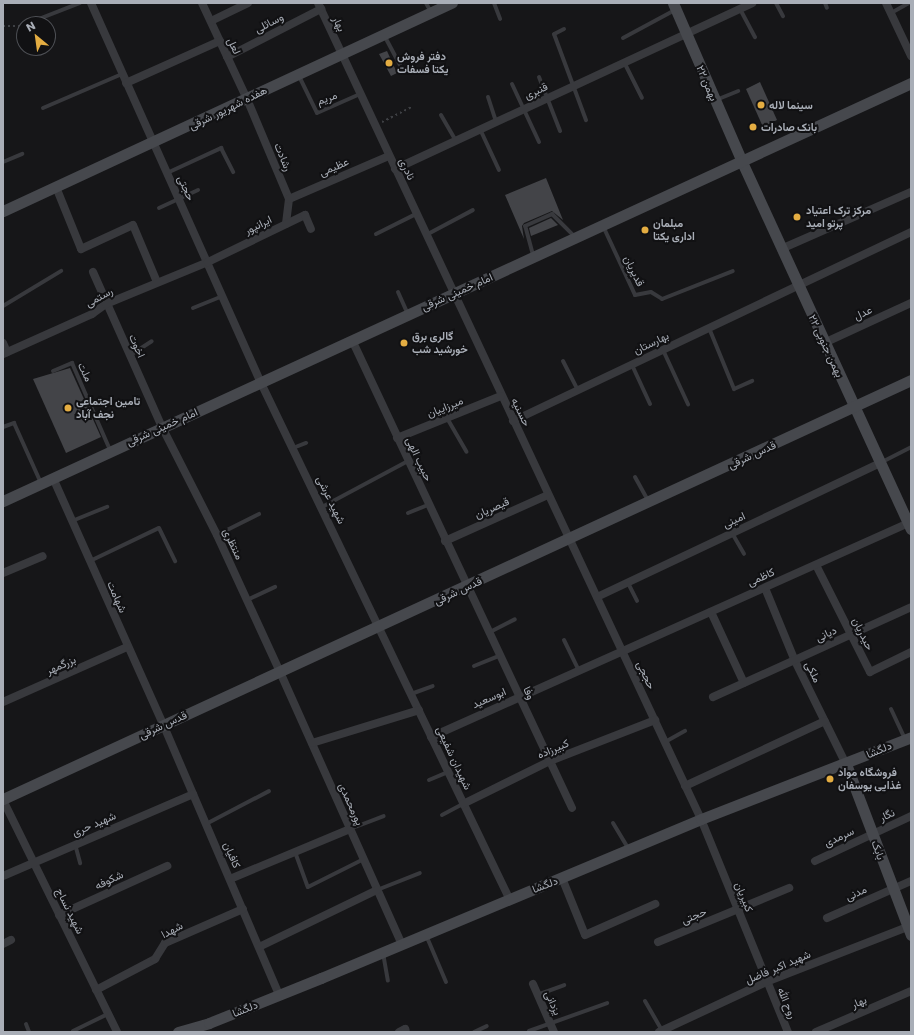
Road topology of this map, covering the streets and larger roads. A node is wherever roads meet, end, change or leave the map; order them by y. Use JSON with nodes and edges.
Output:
{"nodes":[{"id":1,"x":90,"y":3,"type":"edge"},
{"id":2,"x":202,"y":3,"type":"edge"},
{"id":3,"x":248,"y":3,"type":"edge"},
{"id":4,"x":452,"y":3,"type":"edge"},
{"id":5,"x":752,"y":3,"type":"edge"},
{"id":6,"x":886,"y":3,"type":"edge"},
{"id":7,"x":319,"y":6,"type":"edge"},
{"id":8,"x":674,"y":6,"type":"edge"},
{"id":9,"x":429,"y":8,"type":"edge"},
{"id":10,"x":211,"y":21,"type":"junction"},
{"id":11,"x":686,"y":34,"type":"junction"},
{"id":12,"x":220,"y":41,"type":"junction"},
{"id":13,"x":341,"y":54,"type":"junction"},
{"id":14,"x":911,"y":56,"type":"edge"},
{"id":15,"x":227,"y":57,"type":"junction"},
{"id":16,"x":126,"y":83,"type":"junction"},
{"id":17,"x":911,"y":83,"type":"edge"},
{"id":18,"x":247,"y":99,"type":"junction"},
{"id":19,"x":153,"y":144,"type":"junction"},
{"id":20,"x":389,"y":156,"type":"junction"},
{"id":21,"x":742,"y":162,"type":"junction"},
{"id":22,"x":395,"y":169,"type":"junction"},
{"id":23,"x":56,"y":187,"type":"junction"},
{"id":24,"x":911,"y":192,"type":"edge"},
{"id":25,"x":289,"y":199,"type":"junction"},
{"id":26,"x":3,"y":211,"type":"edge"},
{"id":27,"x":286,"y":224,"type":"junction"},
{"id":28,"x":311,"y":229,"type":"dead end"},
{"id":29,"x":911,"y":232,"type":"edge"},
{"id":30,"x":781,"y":249,"type":"junction"},
{"id":31,"x":208,"y":262,"type":"junction"},
{"id":32,"x":93,"y":272,"type":"dead end"},
{"id":33,"x":157,"y":282,"type":"junction"},
{"id":34,"x":798,"y":285,"type":"junction"},
{"id":35,"x":452,"y":294,"type":"junction"},
{"id":36,"x":911,"y":303,"type":"edge"},
{"id":37,"x":106,"y":304,"type":"junction"},
{"id":38,"x":352,"y":340,"type":"junction"},
{"id":39,"x":3,"y":343,"type":"edge"},
{"id":40,"x":824,"y":343,"type":"junction"},
{"id":41,"x":5,"y":353,"type":"edge"},
{"id":42,"x":911,"y":380,"type":"edge"},
{"id":43,"x":261,"y":383,"type":"junction"},
{"id":44,"x":501,"y":396,"type":"junction"},
{"id":45,"x":854,"y":407,"type":"junction"},
{"id":46,"x":514,"y":422,"type":"junction"},
{"id":47,"x":162,"y":427,"type":"junction"},
{"id":48,"x":397,"y":438,"type":"junction"},
{"id":49,"x":880,"y":463,"type":"junction"},
{"id":50,"x":53,"y":478,"type":"junction"},
{"id":51,"x":548,"y":495,"type":"junction"},
{"id":52,"x":3,"y":501,"type":"edge"},
{"id":53,"x":910,"y":525,"type":"edge"},
{"id":54,"x":570,"y":539,"type":"junction"},
{"id":55,"x":445,"y":541,"type":"junction"},
{"id":56,"x":43,"y":556,"type":"dead end"},
{"id":57,"x":816,"y":565,"type":"junction"},
{"id":58,"x":3,"y":573,"type":"edge"},
{"id":59,"x":466,"y":587,"type":"junction"},
{"id":60,"x":765,"y":588,"type":"junction"},
{"id":61,"x":597,"y":597,"type":"junction"},
{"id":62,"x":911,"y":607,"type":"edge"},
{"id":63,"x":711,"y":612,"type":"junction"},
{"id":64,"x":380,"y":627,"type":"junction"},
{"id":65,"x":851,"y":635,"type":"junction"},
{"id":66,"x":127,"y":647,"type":"junction"},
{"id":67,"x":623,"y":651,"type":"junction"},
{"id":68,"x":911,"y":652,"type":"edge"},
{"id":69,"x":795,"y":661,"type":"junction"},
{"id":70,"x":280,"y":672,"type":"junction"},
{"id":71,"x":744,"y":683,"type":"junction"},
{"id":72,"x":519,"y":697,"type":"junction"},
{"id":73,"x":713,"y":697,"type":"dead end"},
{"id":74,"x":3,"y":702,"type":"edge"},
{"id":75,"x":419,"y":710,"type":"junction"},
{"id":76,"x":655,"y":720,"type":"junction"},
{"id":77,"x":825,"y":721,"type":"junction"},
{"id":78,"x":163,"y":724,"type":"junction"},
{"id":79,"x":431,"y":737,"type":"junction"},
{"id":80,"x":908,"y":738,"type":"edge"},
{"id":81,"x":312,"y":742,"type":"junction"},
{"id":82,"x":550,"y":761,"type":"junction"},
{"id":83,"x":846,"y":764,"type":"junction"},
{"id":84,"x":685,"y":786,"type":"junction"},
{"id":85,"x":193,"y":794,"type":"junction"},
{"id":86,"x":3,"y":799,"type":"edge"},
{"id":87,"x":463,"y":804,"type":"junction"},
{"id":88,"x":572,"y":808,"type":"dead end"},
{"id":89,"x":911,"y":816,"type":"edge"},
{"id":90,"x":701,"y":819,"type":"junction"},
{"id":91,"x":350,"y":829,"type":"junction"},
{"id":92,"x":872,"y":833,"type":"junction"},
{"id":93,"x":815,"y":860,"type":"dead end"},
{"id":94,"x":33,"y":861,"type":"junction"},
{"id":95,"x":167,"y":866,"type":"dead end"},
{"id":96,"x":3,"y":876,"type":"edge"},
{"id":97,"x":562,"y":878,"type":"junction"},
{"id":98,"x":230,"y":879,"type":"junction"},
{"id":99,"x":911,"y":881,"type":"edge"},
{"id":100,"x":789,"y":888,"type":"dead end"},
{"id":101,"x":893,"y":889,"type":"junction"},
{"id":102,"x":377,"y":890,"type":"junction"},
{"id":103,"x":509,"y":898,"type":"junction"},
{"id":104,"x":655,"y":904,"type":"dead end"},
{"id":105,"x":243,"y":909,"type":"junction"},
{"id":106,"x":738,"y":910,"type":"junction"},
{"id":107,"x":60,"y":915,"type":"junction"},
{"id":108,"x":828,"y":918,"type":"dead end"},
{"id":109,"x":909,"y":931,"type":"edge"},
{"id":110,"x":11,"y":940,"type":"dead end"},
{"id":111,"x":658,"y":942,"type":"dead end"},
{"id":112,"x":3,"y":944,"type":"edge"},
{"id":113,"x":402,"y":945,"type":"junction"},
{"id":114,"x":259,"y":947,"type":"junction"},
{"id":115,"x":766,"y":982,"type":"junction"},
{"id":116,"x":533,"y":984,"type":"dead end"},
{"id":117,"x":96,"y":990,"type":"junction"},
{"id":118,"x":911,"y":991,"type":"edge"},
{"id":119,"x":279,"y":995,"type":"junction"},
{"id":120,"x":552,"y":1028,"type":"edge"},
{"id":121,"x":117,"y":1032,"type":"edge"},
{"id":122,"x":178,"y":1032,"type":"edge"},
{"id":123,"x":661,"y":1032,"type":"edge"},
{"id":124,"x":788,"y":1032,"type":"edge"},
{"id":125,"x":816,"y":1032,"type":"edge"}],
"edges":[{"from":1,"to":16,"type":"street","name":"حجتی"},
{"from":2,"to":10,"type":"street","name":"لعل"},
{"from":3,"to":10,"type":"street"},
{"from":4,"to":9,"type":"street","name":"هفده شهریور شرقی"},
{"from":5,"to":11,"type":"street","name":"قنبری"},
{"from":6,"to":14,"type":"street"},
{"from":7,"to":13,"type":"street","name":"بهار"},
{"from":7,"to":15,"type":"street","name":"وسائلی"},
{"from":8,"to":11,"type":"street","name":"۲۲ بهمن"},
{"from":9,"to":13,"type":"street","name":"هفده شهریور شرقی"},
{"from":10,"to":12,"type":"street","name":"لعل"},
{"from":11,"to":21,"type":"street","name":"۲۲ بهمن"},
{"from":11,"to":22,"type":"street","name":"قنبری"},
{"from":12,"to":15,"type":"street","name":"لعل"},
{"from":12,"to":16,"type":"street"},
{"from":13,"to":18,"type":"street","name":"هفده شهریور شرقی"},
{"from":13,"to":20,"type":"street","name":"نادری"},
{"from":15,"to":18,"type":"street","name":"لعل"},
{"from":16,"to":19,"type":"street","name":"حجتی"},
{"from":17,"to":21,"type":"street","name":"امام خمینی شرقی"},
{"from":18,"to":19,"type":"street","name":"هفده شهریور شرقی"},
{"from":18,"to":25,"type":"street","name":"رشادت"},
{"from":19,"to":23,"type":"street","name":"هفده شهریور شرقی"},
{"from":19,"to":31,"type":"street","name":"حجتی"},
{"from":20,"to":22,"type":"street","name":"نادری"},
{"from":20,"to":25,"type":"street","name":"عظیمی"},
{"from":21,"to":30,"type":"street","name":"۲۲ بهمن جنوبی"},
{"from":21,"to":35,"type":"street","name":"امام خمینی شرقی"},
{"from":22,"to":35,"type":"street","name":"نادری"},
{"from":23,"to":26,"type":"street","name":"هفده شهریور شرقی"},
{"from":23,"to":33,"type":"street"},
{"from":24,"to":30,"type":"street"},
{"from":25,"to":27,"type":"street","name":"رشادت"},
{"from":27,"to":28,"type":"street","name":"ایرانپور"},
{"from":27,"to":31,"type":"street","name":"ایرانپور"},
{"from":29,"to":34,"type":"street","name":"بهارستان"},
{"from":30,"to":34,"type":"street","name":"۲۲ بهمن جنوبی"},
{"from":31,"to":33,"type":"street","name":"رستمی"},
{"from":31,"to":43,"type":"street","name":"حجتی"},
{"from":32,"to":37,"type":"street","name":"اخوت"},
{"from":33,"to":37,"type":"street","name":"رستمی"},
{"from":34,"to":40,"type":"street","name":"۲۲ بهمن جنوبی"},
{"from":34,"to":46,"type":"street","name":"بهارستان"},
{"from":35,"to":38,"type":"street","name":"امام خمینی شرقی"},
{"from":35,"to":44,"type":"street","name":"حسنیه"},
{"from":36,"to":40,"type":"street","name":"عدل"},
{"from":37,"to":41,"type":"street","name":"رستمی"},
{"from":37,"to":47,"type":"street","name":"اخوت"},
{"from":38,"to":43,"type":"street","name":"امام خمینی شرقی"},
{"from":38,"to":48,"type":"street","name":"حبیب الهی"},
{"from":39,"to":41,"type":"street"},
{"from":40,"to":45,"type":"street","name":"۲۲ بهمن جنوبی"},
{"from":42,"to":45,"type":"street","name":"قدس شرقی"},
{"from":43,"to":47,"type":"street","name":"امام خمینی شرقی"},
{"from":43,"to":64,"type":"street","name":"شهید عرشی"},
{"from":44,"to":46,"type":"street","name":"حسنیه"},
{"from":44,"to":48,"type":"street","name":"میرزاییان"},
{"from":45,"to":49,"type":"street","name":"۲۲ بهمن جنوبی"},
{"from":45,"to":54,"type":"street","name":"قدس شرقی"},
{"from":46,"to":51,"type":"street","name":"حسنیه"},
{"from":47,"to":50,"type":"street","name":"امام خمینی شرقی"},
{"from":47,"to":70,"type":"street","name":"منتظری"},
{"from":48,"to":55,"type":"street","name":"حبیب الهی"},
{"from":49,"to":53,"type":"street","name":"۲۲ بهمن جنوبی"},
{"from":49,"to":61,"type":"street","name":"امینی"},
{"from":50,"to":52,"type":"street","name":"امام خمینی شرقی"},
{"from":50,"to":66,"type":"street","name":"شهامت"},
{"from":51,"to":54,"type":"street","name":"حسنیه"},
{"from":51,"to":55,"type":"street","name":"قیصریان"},
{"from":53,"to":57,"type":"street","name":"کاظمی"},
{"from":54,"to":59,"type":"street","name":"قدس شرقی"},
{"from":54,"to":61,"type":"street","name":"حججی"},
{"from":55,"to":59,"type":"street","name":"حبیب الهی"},
{"from":56,"to":58,"type":"street"},
{"from":57,"to":60,"type":"street","name":"کاظمی"},
{"from":57,"to":65,"type":"street","name":"حیدریان"},
{"from":59,"to":64,"type":"street","name":"قدس شرقی"},
{"from":59,"to":72,"type":"street","name":"وفا"},
{"from":60,"to":63,"type":"street","name":"کاظمی"},
{"from":60,"to":69,"type":"street","name":"ملکی"},
{"from":61,"to":67,"type":"street","name":"حججی"},
{"from":62,"to":65,"type":"street","name":"دیانی"},
{"from":63,"to":67,"type":"street","name":"کاظمی"},
{"from":63,"to":71,"type":"street"},
{"from":64,"to":70,"type":"street","name":"قدس شرقی"},
{"from":64,"to":75,"type":"street","name":"شهیدان شفیعی"},
{"from":65,"to":68,"type":"street","name":"حیدریان"},
{"from":65,"to":69,"type":"street","name":"دیانی"},
{"from":66,"to":74,"type":"street","name":"بزرگمهر"},
{"from":66,"to":78,"type":"street","name":"شهامت"},
{"from":67,"to":72,"type":"street","name":"ابوسعید"},
{"from":67,"to":76,"type":"street","name":"حججی"},
{"from":69,"to":71,"type":"street","name":"دیانی"},
{"from":69,"to":77,"type":"street","name":"ملکی"},
{"from":70,"to":78,"type":"street","name":"قدس شرقی"},
{"from":70,"to":81,"type":"street","name":"پورمحمدی"},
{"from":71,"to":73,"type":"street","name":"دیانی"},
{"from":72,"to":79,"type":"street","name":"ابوسعید"},
{"from":72,"to":82,"type":"street","name":"وفا"},
{"from":75,"to":79,"type":"street","name":"شهیدان شفیعی"},
{"from":75,"to":81,"type":"street"},
{"from":76,"to":82,"type":"street","name":"کبیرزاده"},
{"from":76,"to":84,"type":"street","name":"حججی"},
{"from":77,"to":83,"type":"street","name":"ملکی"},
{"from":77,"to":84,"type":"street"},
{"from":78,"to":85,"type":"street","name":"کافیان"},
{"from":78,"to":86,"type":"street","name":"قدس شرقی"},
{"from":79,"to":87,"type":"street","name":"شهیدان شفیعی"},
{"from":80,"to":83,"type":"street","name":"دلگشا"},
{"from":81,"to":91,"type":"street","name":"پورمحمدی"},
{"from":82,"to":87,"type":"street","name":"کبیرزاده"},
{"from":82,"to":88,"type":"street","name":"وفا"},
{"from":83,"to":90,"type":"street","name":"دلگشا"},
{"from":83,"to":92,"type":"street","name":"بابک"},
{"from":84,"to":90,"type":"street","name":"حججی"},
{"from":85,"to":94,"type":"street","name":"شهید حری"},
{"from":85,"to":98,"type":"street","name":"کافیان"},
{"from":86,"to":94,"type":"street","name":"شهید نساج"},
{"from":87,"to":103,"type":"street","name":"شهیدان شفیعی"},
{"from":89,"to":92,"type":"street","name":"نگار"},
{"from":90,"to":97,"type":"street","name":"دلگشا"},
{"from":90,"to":106,"type":"street","name":"کبیریان"},
{"from":91,"to":98,"type":"street"},
{"from":91,"to":102,"type":"street","name":"پورمحمدی"},
{"from":92,"to":93,"type":"street","name":"سرمدی"},
{"from":92,"to":101,"type":"street","name":"بابک"},
{"from":94,"to":96,"type":"street","name":"شهید حری"},
{"from":94,"to":107,"type":"street","name":"شهید نساج"},
{"from":95,"to":107,"type":"street","name":"شکوفه"},
{"from":97,"to":103,"type":"street","name":"دلگشا"},
{"from":97,"to":104,"type":"street"},
{"from":98,"to":105,"type":"street","name":"کافیان"},
{"from":99,"to":101,"type":"street","name":"مدنی"},
{"from":100,"to":106,"type":"street","name":"حجتی"},
{"from":101,"to":108,"type":"street","name":"مدنی"},
{"from":101,"to":109,"type":"street","name":"بابک"},
{"from":102,"to":113,"type":"street","name":"پورمحمدی"},
{"from":102,"to":114,"type":"street"},
{"from":103,"to":113,"type":"street","name":"دلگشا"},
{"from":105,"to":114,"type":"street","name":"کافیان"},
{"from":105,"to":117,"type":"street","name":"شهدا"},
{"from":106,"to":111,"type":"street","name":"حجتی"},
{"from":106,"to":115,"type":"street","name":"کبیریان"},
{"from":107,"to":117,"type":"street","name":"شهید نساج"},
{"from":109,"to":115,"type":"street","name":"شهید اکبر فاضل"},
{"from":110,"to":112,"type":"street"},
{"from":113,"to":119,"type":"street","name":"دلگشا"},
{"from":114,"to":119,"type":"street","name":"کافیان"},
{"from":115,"to":123,"type":"street","name":"شهید اکبر فاضل"},
{"from":115,"to":124,"type":"street","name":"روح الله"},
{"from":116,"to":120,"type":"street","name":"یزدانی"},
{"from":117,"to":121,"type":"street","name":"شهید نساج"},
{"from":118,"to":125,"type":"street","name":"بهار"},
{"from":119,"to":122,"type":"street","name":"دلگشا"}]}
